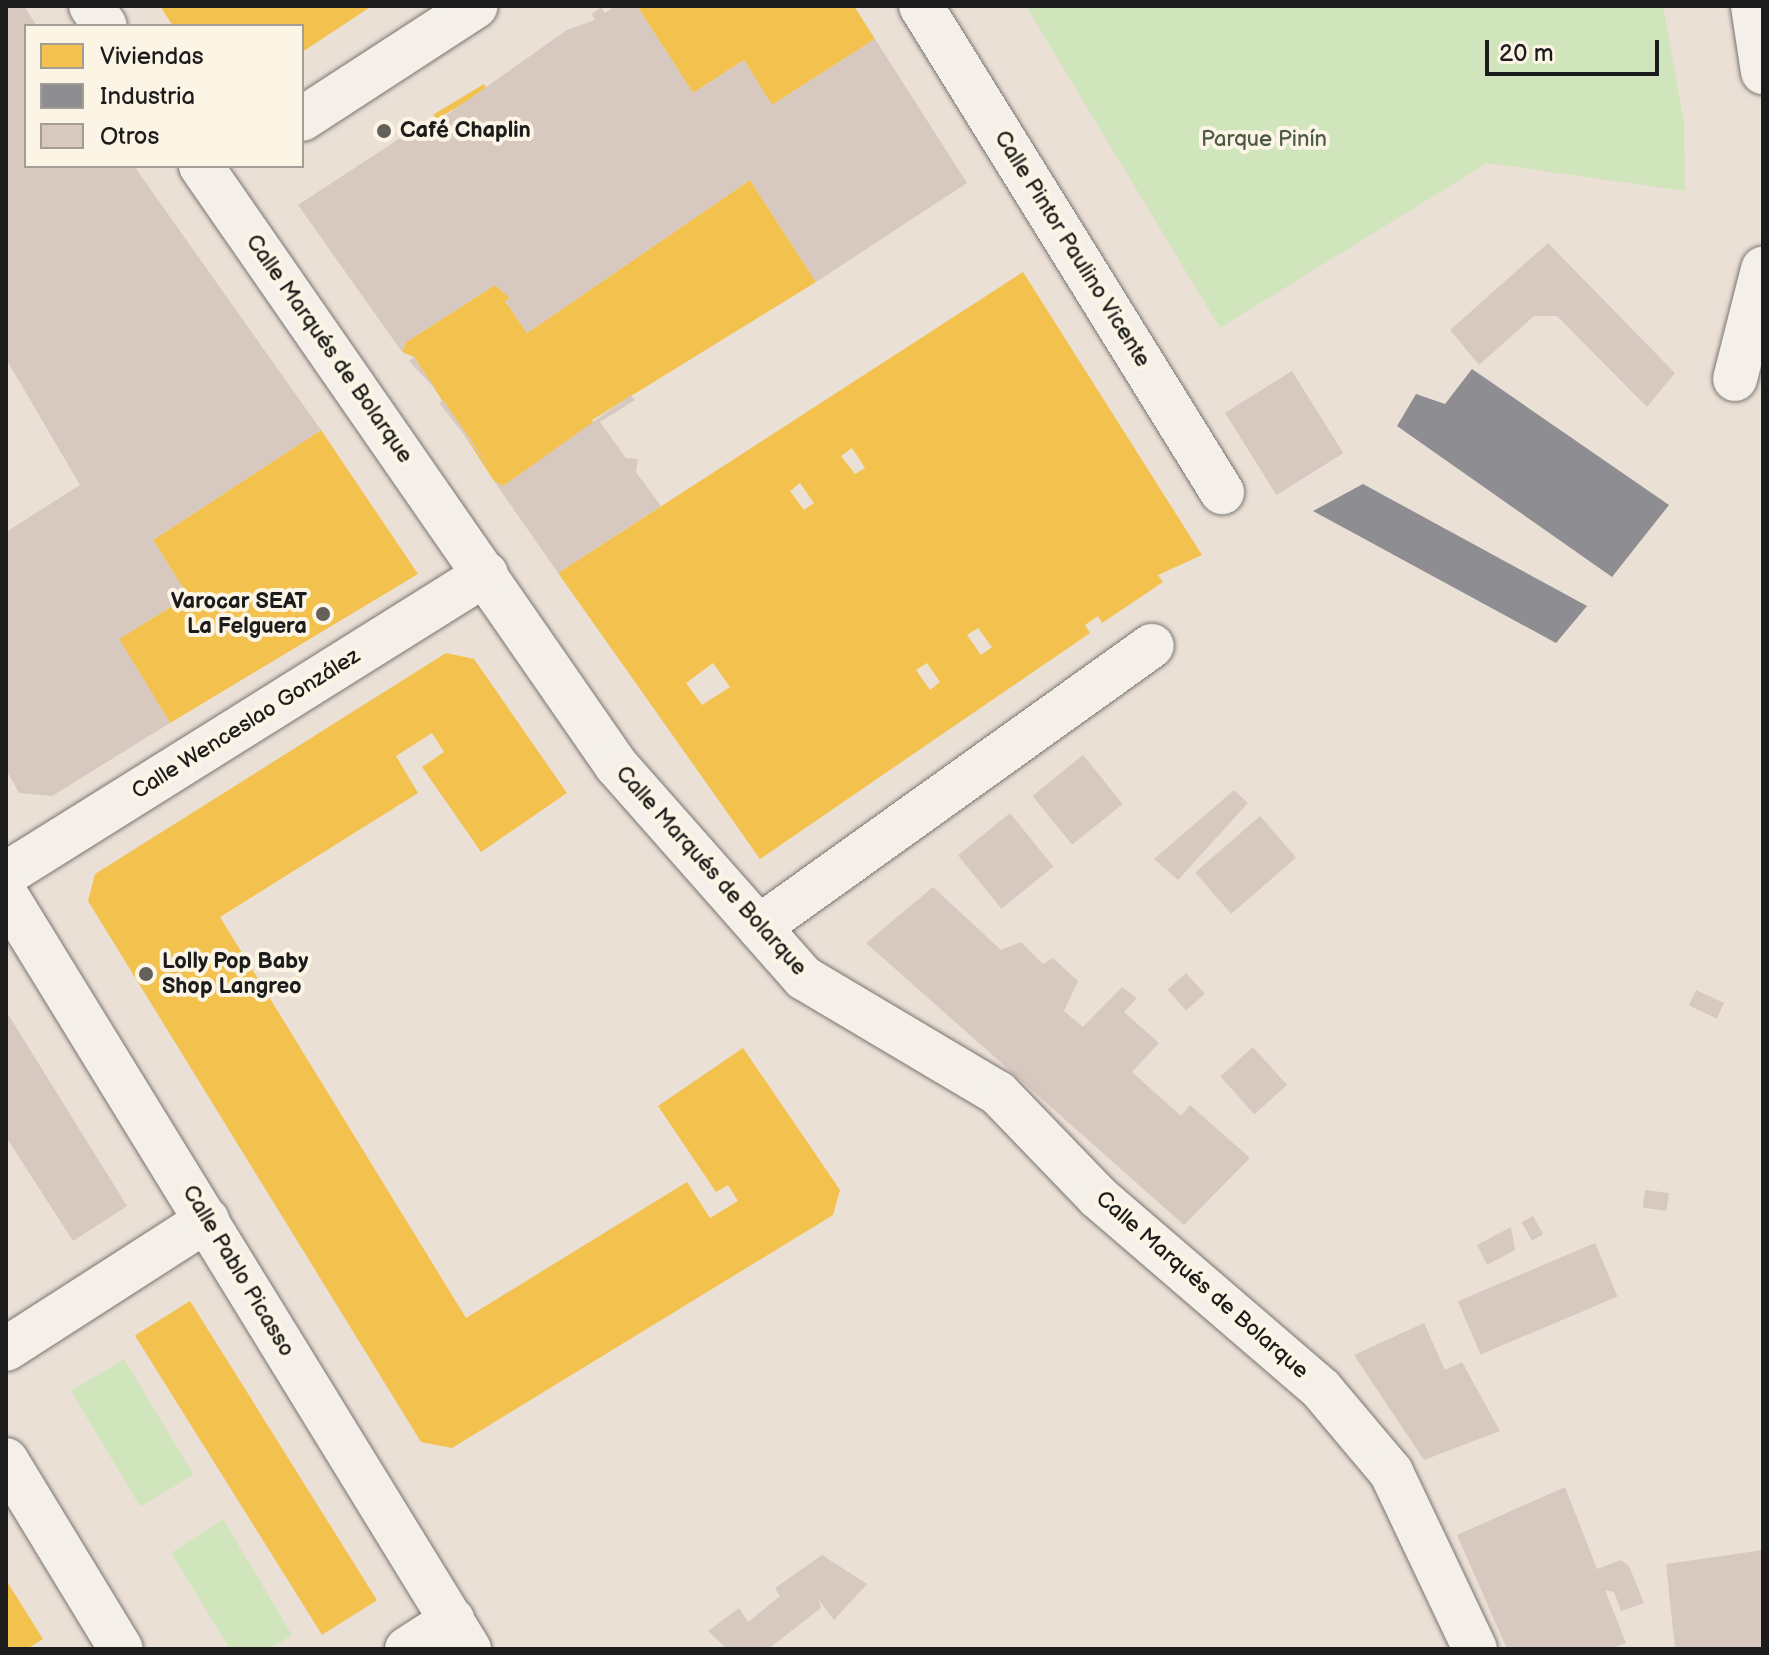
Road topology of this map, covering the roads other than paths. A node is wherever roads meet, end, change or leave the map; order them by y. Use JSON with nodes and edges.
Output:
{"nodes":[{"id":1,"x":91,"y":6,"type":"edge"},
{"id":2,"x":476,"y":6,"type":"edge"},
{"id":3,"x":921,"y":6,"type":"edge"},
{"id":4,"x":1753,"y":6,"type":"edge"},
{"id":5,"x":104,"y":24,"type":"edge"},
{"id":6,"x":1763,"y":72,"type":"edge"},
{"id":7,"x":304,"y":118,"type":"edge"},
{"id":8,"x":214,"y":170,"type":"edge"},
{"id":9,"x":1763,"y":269,"type":"edge"},
{"id":10,"x":1735,"y":379,"type":"dead end"},
{"id":11,"x":1222,"y":492,"type":"dead end"},
{"id":12,"x":486,"y":574,"type":"junction"},
{"id":13,"x":1152,"y":646,"type":"dead end"},
{"id":14,"x":6,"y":874,"type":"edge"},
{"id":15,"x":6,"y":895,"type":"edge"},
{"id":16,"x":759,"y":927,"type":"junction"},
{"id":17,"x":207,"y":1220,"type":"junction"},
{"id":18,"x":6,"y":1349,"type":"edge"},
{"id":19,"x":6,"y":1460,"type":"edge"},
{"id":20,"x":460,"y":1635,"type":"edge"},
{"id":21,"x":121,"y":1649,"type":"edge"},
{"id":22,"x":407,"y":1649,"type":"edge"},
{"id":23,"x":1475,"y":1649,"type":"edge"}],
"edges":[{"from":1,"to":5,"type":"street"},
{"from":2,"to":7,"type":"street"},
{"from":3,"to":11,"type":"street","name":"Calle Pintor Paulino Vicente"},
{"from":4,"to":6,"type":"street"},
{"from":8,"to":12,"type":"street","name":"Calle Marqués de Bolarque"},
{"from":9,"to":10,"type":"street"},
{"from":12,"to":14,"type":"street","name":"Calle Wenceslao González"},
{"from":12,"to":16,"type":"street","name":"Calle Marqués de Bolarque"},
{"from":13,"to":16,"type":"street"},
{"from":15,"to":17,"type":"street","name":"Calle Pablo Picasso"},
{"from":16,"to":23,"type":"street","name":"Calle Marqués de Bolarque"},
{"from":17,"to":18,"type":"street"},
{"from":17,"to":20,"type":"street","name":"Calle Pablo Picasso"},
{"from":19,"to":21,"type":"street"},
{"from":20,"to":22,"type":"street"}]}
